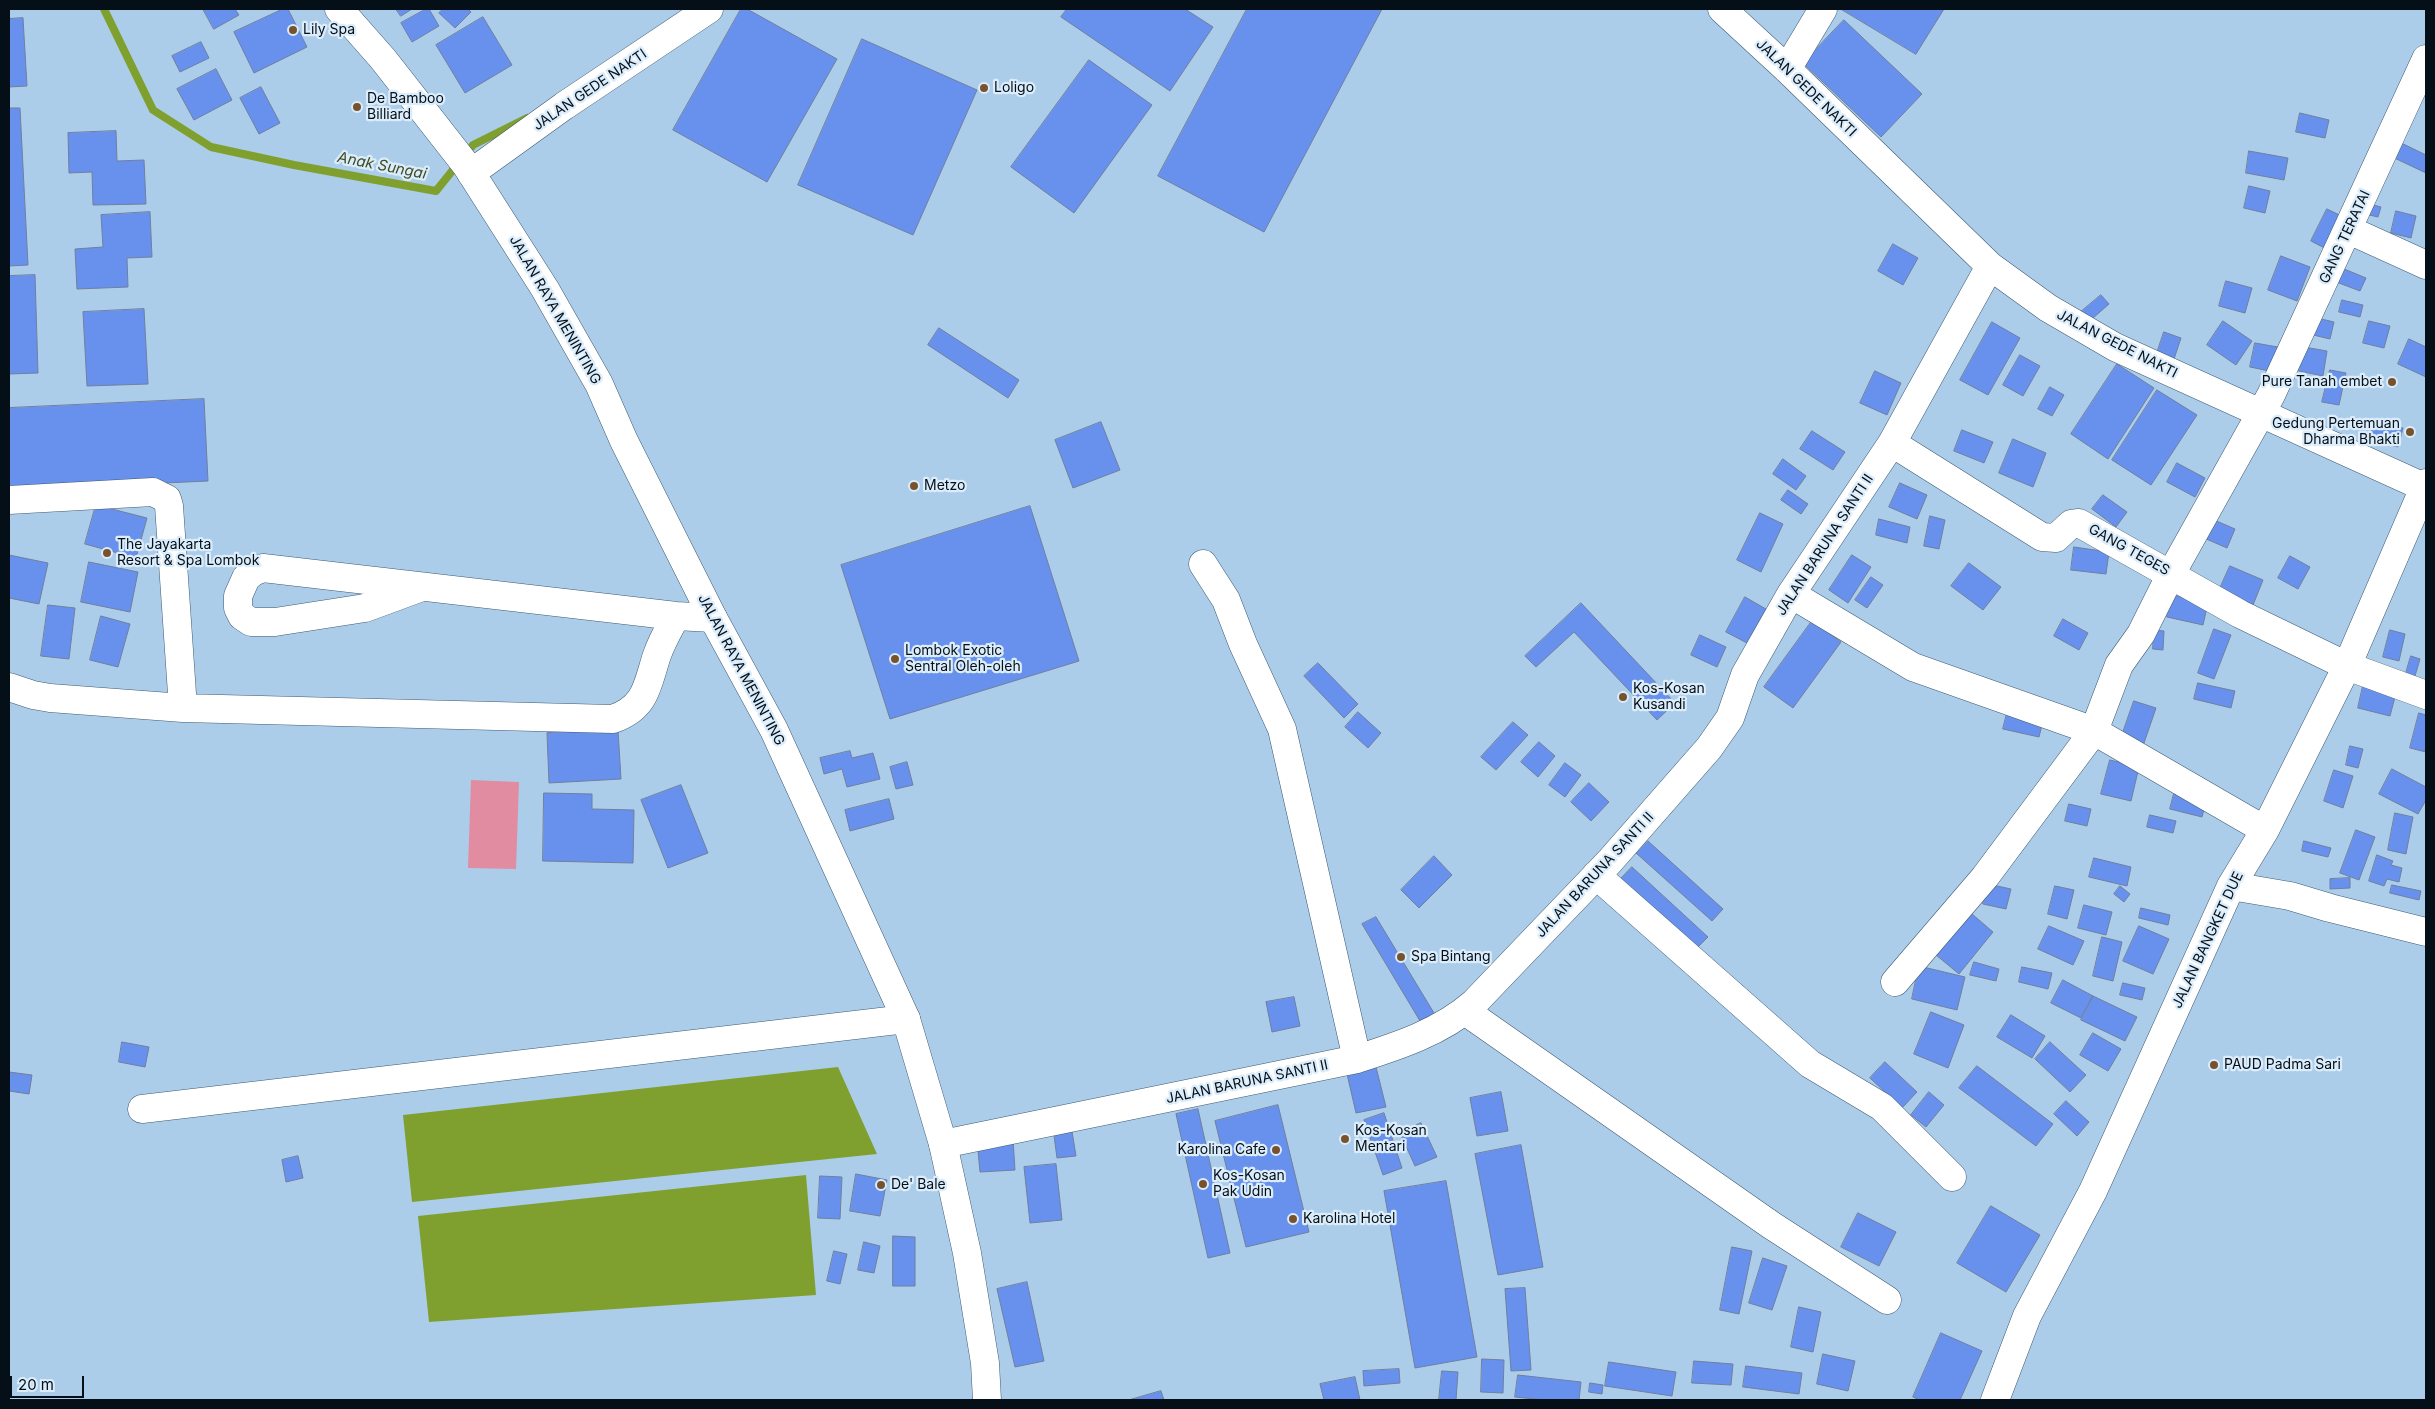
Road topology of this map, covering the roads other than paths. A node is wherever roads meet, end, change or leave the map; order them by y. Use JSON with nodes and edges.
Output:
{"nodes":[{"id":1,"x":338,"y":9,"type":"edge"},
{"id":2,"x":709,"y":9,"type":"edge"},
{"id":3,"x":1722,"y":9,"type":"edge"},
{"id":4,"x":1823,"y":9,"type":"edge"},
{"id":5,"x":1787,"y":69,"type":"junction"},
{"id":6,"x":2423,"y":74,"type":"edge"},
{"id":7,"x":469,"y":169,"type":"junction"},
{"id":8,"x":2349,"y":230,"type":"junction"},
{"id":9,"x":2426,"y":265,"type":"edge"},
{"id":10,"x":1990,"y":266,"type":"junction"},
{"id":11,"x":2261,"y":415,"type":"junction"},
{"id":12,"x":1892,"y":443,"type":"junction"},
{"id":13,"x":2426,"y":486,"type":"edge"},
{"id":14,"x":9,"y":500,"type":"edge"},
{"id":15,"x":1203,"y":564,"type":"dead end"},
{"id":16,"x":2171,"y":574,"type":"junction"},
{"id":17,"x":422,"y":587,"type":"junction"},
{"id":18,"x":1792,"y":594,"type":"junction"},
{"id":19,"x":676,"y":616,"type":"junction"},
{"id":20,"x":713,"y":618,"type":"junction"},
{"id":21,"x":2347,"y":666,"type":"junction"},
{"id":22,"x":9,"y":687,"type":"edge"},
{"id":23,"x":2426,"y":695,"type":"edge"},
{"id":24,"x":183,"y":708,"type":"junction"},
{"id":25,"x":2094,"y":731,"type":"junction"},
{"id":26,"x":2265,"y":830,"type":"junction"},
{"id":27,"x":1596,"y":875,"type":"junction"},
{"id":28,"x":2231,"y":886,"type":"junction"},
{"id":29,"x":2426,"y":932,"type":"edge"},
{"id":30,"x":1895,"y":982,"type":"dead end"},
{"id":31,"x":1465,"y":1011,"type":"junction"},
{"id":32,"x":906,"y":1019,"type":"junction"},
{"id":33,"x":1357,"y":1059,"type":"junction"},
{"id":34,"x":142,"y":1109,"type":"dead end"},
{"id":35,"x":943,"y":1144,"type":"junction"},
{"id":36,"x":1952,"y":1177,"type":"dead end"},
{"id":37,"x":1887,"y":1300,"type":"dead end"},
{"id":38,"x":987,"y":1400,"type":"edge"},
{"id":39,"x":1995,"y":1400,"type":"edge"}],
"edges":[{"from":1,"to":7,"type":"main road","name":"JALAN RAYA MENINTING"},
{"from":2,"to":7,"type":"main road","name":"JALAN GEDE NAKTI"},
{"from":3,"to":5,"type":"main road","name":"JALAN GEDE NAKTI"},
{"from":4,"to":5,"type":"main road"},
{"from":5,"to":10,"type":"main road","name":"JALAN GEDE NAKTI"},
{"from":6,"to":8,"type":"main road","name":"GANG TERATAI"},
{"from":7,"to":20,"type":"main road","name":"JALAN RAYA MENINTING"},
{"from":8,"to":9,"type":"main road"},
{"from":8,"to":11,"type":"main road","name":"GANG TERATAI"},
{"from":10,"to":11,"type":"main road","name":"JALAN GEDE NAKTI"},
{"from":10,"to":12,"type":"main road","name":"JALAN BARUNA SANTI II"},
{"from":11,"to":13,"type":"main road","name":"JALAN GEDE NAKTI"},
{"from":11,"to":16,"type":"main road","name":"GANG TERATAI"},
{"from":12,"to":16,"type":"main road","name":"GANG TEGES"},
{"from":12,"to":18,"type":"main road","name":"JALAN BARUNA SANTI II"},
{"from":13,"to":21,"type":"main road","name":"JALAN BANGKET DUE"},
{"from":14,"to":24,"type":"main road"},
{"from":15,"to":33,"type":"main road"},
{"from":16,"to":21,"type":"main road","name":"GANG TEGES"},
{"from":16,"to":25,"type":"main road","name":"GANG TERATAI"},
{"from":17,"to":17,"type":"main road"},
{"from":17,"to":19,"type":"main road"},
{"from":18,"to":25,"type":"main road"},
{"from":18,"to":27,"type":"main road","name":"JALAN BARUNA SANTI II"},
{"from":19,"to":20,"type":"main road"},
{"from":19,"to":24,"type":"main road"},
{"from":20,"to":32,"type":"main road","name":"JALAN RAYA MENINTING"},
{"from":21,"to":23,"type":"main road","name":"GANG TEGES"},
{"from":21,"to":26,"type":"main road","name":"JALAN BANGKET DUE"},
{"from":22,"to":24,"type":"main road"},
{"from":25,"to":26,"type":"main road"},
{"from":25,"to":30,"type":"main road","name":"GANG TERATAI"},
{"from":26,"to":28,"type":"main road","name":"JALAN BANGKET DUE"},
{"from":27,"to":31,"type":"main road","name":"JALAN BARUNA SANTI II"},
{"from":27,"to":36,"type":"main road"},
{"from":28,"to":29,"type":"main road"},
{"from":28,"to":39,"type":"main road","name":"JALAN BANGKET DUE"},
{"from":31,"to":33,"type":"main road","name":"JALAN BARUNA SANTI II"},
{"from":31,"to":37,"type":"main road"},
{"from":32,"to":34,"type":"main road"},
{"from":32,"to":35,"type":"main road","name":"JALAN RAYA MENINTING"},
{"from":33,"to":35,"type":"main road","name":"JALAN BARUNA SANTI II"},
{"from":35,"to":38,"type":"main road","name":"JALAN RAYA MENINTING"}]}
